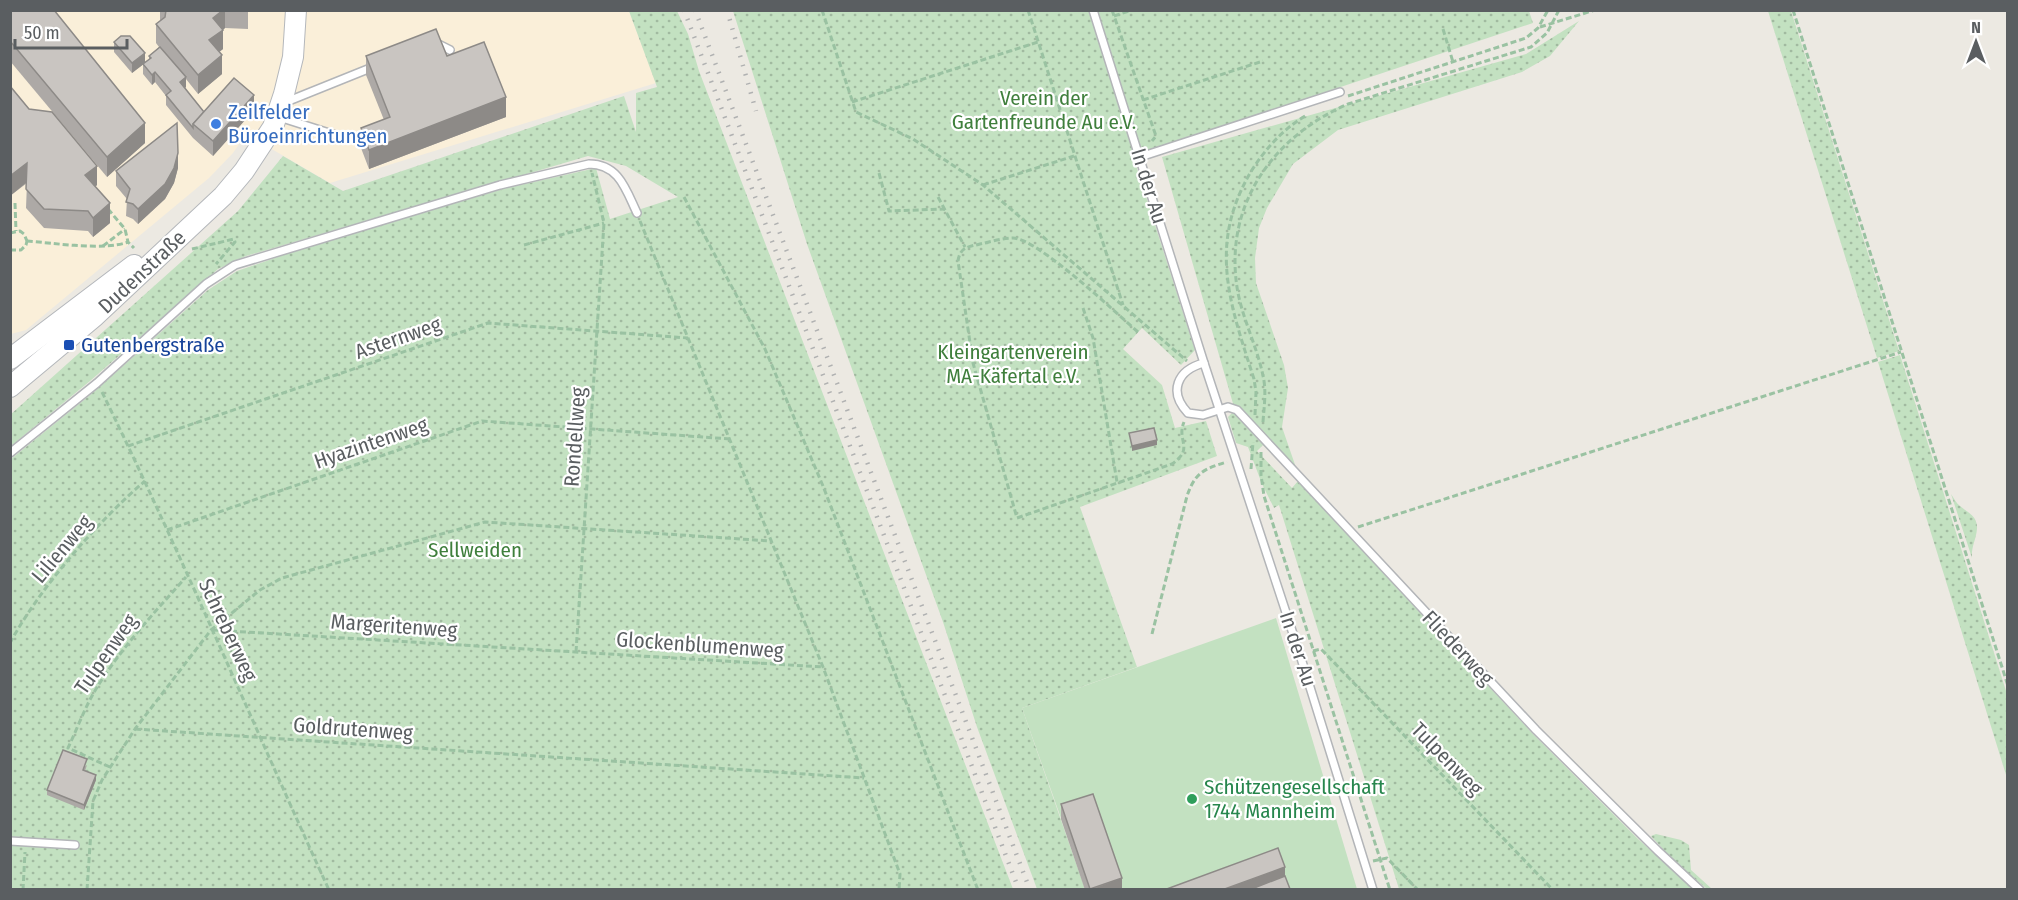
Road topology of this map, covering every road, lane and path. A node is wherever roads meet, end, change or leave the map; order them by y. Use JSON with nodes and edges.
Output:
{"nodes":[{"id":1,"x":296,"y":10,"type":"edge"},
{"id":2,"x":822,"y":10,"type":"edge"},
{"id":3,"x":1028,"y":10,"type":"edge"},
{"id":4,"x":1094,"y":10,"type":"edge"},
{"id":5,"x":1112,"y":10,"type":"edge"},
{"id":6,"x":1132,"y":10,"type":"edge"},
{"id":7,"x":1548,"y":10,"type":"edge"},
{"id":8,"x":1559,"y":10,"type":"edge"},
{"id":9,"x":1595,"y":10,"type":"edge"},
{"id":10,"x":1793,"y":10,"type":"edge"},
{"id":11,"x":1114,"y":16,"type":"junction"},
{"id":12,"x":1554,"y":23,"type":"junction"},
{"id":13,"x":1538,"y":28,"type":"junction"},
{"id":14,"x":1443,"y":29,"type":"dead end"},
{"id":15,"x":1038,"y":42,"type":"junction"},
{"id":16,"x":423,"y":46,"type":"edge"},
{"id":17,"x":450,"y":50,"type":"dead end"},
{"id":18,"x":1263,"y":61,"type":"dead end"},
{"id":19,"x":1453,"y":62,"type":"junction"},
{"id":20,"x":380,"y":64,"type":"edge"},
{"id":21,"x":1341,"y":95,"type":"joint"},
{"id":22,"x":1143,"y":100,"type":"junction"},
{"id":23,"x":852,"y":102,"type":"junction"},
{"id":24,"x":279,"y":110,"type":"junction"},
{"id":25,"x":1310,"y":113,"type":"dead end"},
{"id":26,"x":345,"y":138,"type":"dead end"},
{"id":27,"x":1074,"y":156,"type":"junction"},
{"id":28,"x":1140,"y":157,"type":"junction"},
{"id":29,"x":590,"y":164,"type":"junction"},
{"id":30,"x":879,"y":173,"type":"dead end"},
{"id":31,"x":983,"y":185,"type":"junction"},
{"id":32,"x":684,"y":197,"type":"dead end"},
{"id":33,"x":938,"y":197,"type":"dead end"},
{"id":34,"x":15,"y":203,"type":"dead end"},
{"id":35,"x":104,"y":204,"type":"edge"},
{"id":36,"x":945,"y":209,"type":"junction"},
{"id":37,"x":637,"y":213,"type":"joint"},
{"id":38,"x":604,"y":223,"type":"junction"},
{"id":39,"x":190,"y":226,"type":"junction"},
{"id":40,"x":125,"y":229,"type":"junction"},
{"id":41,"x":16,"y":231,"type":"junction"},
{"id":42,"x":10,"y":233,"type":"edge"},
{"id":43,"x":27,"y":241,"type":"junction"},
{"id":44,"x":128,"y":242,"type":"junction"},
{"id":45,"x":524,"y":245,"type":"dead end"},
{"id":46,"x":103,"y":246,"type":"junction"},
{"id":47,"x":964,"y":247,"type":"junction"},
{"id":48,"x":10,"y":250,"type":"edge"},
{"id":49,"x":188,"y":250,"type":"dead end"},
{"id":50,"x":144,"y":257,"type":"junction"},
{"id":51,"x":206,"y":284,"type":"junction"},
{"id":52,"x":1124,"y":307,"type":"junction"},
{"id":53,"x":1083,"y":308,"type":"dead end"},
{"id":54,"x":597,"y":331,"type":"junction"},
{"id":55,"x":1138,"y":332,"type":"dead end"},
{"id":56,"x":688,"y":338,"type":"junction"},
{"id":57,"x":1901,"y":352,"type":"junction"},
{"id":58,"x":10,"y":359,"type":"edge"},
{"id":59,"x":1204,"y":363,"type":"junction"},
{"id":60,"x":1193,"y":366,"type":"junction"},
{"id":61,"x":97,"y":383,"type":"junction"},
{"id":62,"x":10,"y":387,"type":"edge"},
{"id":63,"x":1220,"y":409,"type":"junction"},
{"id":64,"x":1188,"y":413,"type":"junction"},
{"id":65,"x":1254,"y":429,"type":"junction"},
{"id":66,"x":590,"y":430,"type":"junction"},
{"id":67,"x":1262,"y":438,"type":"junction"},
{"id":68,"x":730,"y":439,"type":"junction"},
{"id":69,"x":128,"y":446,"type":"junction"},
{"id":70,"x":10,"y":453,"type":"edge"},
{"id":71,"x":1236,"y":459,"type":"junction"},
{"id":72,"x":145,"y":481,"type":"junction"},
{"id":73,"x":1117,"y":482,"type":"junction"},
{"id":74,"x":584,"y":529,"type":"junction"},
{"id":75,"x":167,"y":530,"type":"junction"},
{"id":76,"x":1348,"y":531,"type":"junction"},
{"id":77,"x":771,"y":541,"type":"junction"},
{"id":78,"x":187,"y":577,"type":"junction"},
{"id":79,"x":211,"y":630,"type":"junction"},
{"id":80,"x":1152,"y":634,"type":"dead end"},
{"id":81,"x":10,"y":643,"type":"edge"},
{"id":82,"x":1321,"y":649,"type":"dead end"},
{"id":83,"x":576,"y":652,"type":"junction"},
{"id":84,"x":823,"y":668,"type":"junction"},
{"id":85,"x":2007,"y":686,"type":"edge"},
{"id":86,"x":135,"y":729,"type":"junction"},
{"id":87,"x":261,"y":737,"type":"junction"},
{"id":88,"x":110,"y":767,"type":"junction"},
{"id":89,"x":864,"y":778,"type":"junction"},
{"id":90,"x":10,"y":841,"type":"edge"},
{"id":91,"x":26,"y":842,"type":"junction"},
{"id":92,"x":75,"y":845,"type":"dead end"},
{"id":93,"x":1387,"y":858,"type":"dead end"},
{"id":94,"x":23,"y":890,"type":"edge"},
{"id":95,"x":87,"y":890,"type":"edge"},
{"id":96,"x":329,"y":890,"type":"edge"},
{"id":97,"x":900,"y":890,"type":"edge"},
{"id":98,"x":978,"y":890,"type":"edge"},
{"id":99,"x":1373,"y":890,"type":"edge"},
{"id":100,"x":1390,"y":890,"type":"edge"},
{"id":101,"x":1418,"y":890,"type":"edge"},
{"id":102,"x":1553,"y":890,"type":"edge"},
{"id":103,"x":1700,"y":890,"type":"edge"}],
"edges":[{"from":1,"to":24,"type":"street","name":"Dudenstraße"},
{"from":2,"to":23,"type":"path"},
{"from":3,"to":15,"type":"path"},
{"from":4,"to":28,"type":"lane","name":"In der Au"},
{"from":5,"to":11,"type":"path"},
{"from":6,"to":11,"type":"path"},
{"from":7,"to":13,"type":"path"},
{"from":8,"to":12,"type":"path"},
{"from":9,"to":12,"type":"path"},
{"from":10,"to":57,"type":"path"},
{"from":11,"to":22,"type":"path"},
{"from":12,"to":13,"type":"path"},
{"from":12,"to":67,"type":"path"},
{"from":13,"to":19,"type":"path"},
{"from":14,"to":19,"type":"path"},
{"from":15,"to":23,"type":"path"},
{"from":15,"to":27,"type":"path"},
{"from":16,"to":17,"type":"lane"},
{"from":18,"to":22,"type":"path"},
{"from":19,"to":21,"type":"path"},
{"from":20,"to":24,"type":"lane"},
{"from":21,"to":28,"type":"lane"},
{"from":22,"to":28,"type":"path"},
{"from":23,"to":31,"type":"path"},
{"from":24,"to":26,"type":"lane"},
{"from":24,"to":39,"type":"street","name":"Dudenstraße"},
{"from":25,"to":65,"type":"path"},
{"from":27,"to":31,"type":"path"},
{"from":27,"to":52,"type":"path"},
{"from":28,"to":59,"type":"lane","name":"In der Au"},
{"from":29,"to":37,"type":"lane"},
{"from":29,"to":38,"type":"path","name":"Rondellweg"},
{"from":29,"to":51,"type":"lane"},
{"from":30,"to":36,"type":"path"},
{"from":31,"to":52,"type":"path"},
{"from":32,"to":98,"type":"path"},
{"from":33,"to":36,"type":"path"},
{"from":34,"to":41,"type":"path"},
{"from":35,"to":40,"type":"path"},
{"from":36,"to":47,"type":"path"},
{"from":37,"to":56,"type":"path"},
{"from":38,"to":45,"type":"path"},
{"from":38,"to":54,"type":"path","name":"Rondellweg"},
{"from":39,"to":50,"type":"street","name":"Dudenstraße"},
{"from":39,"to":62,"type":"street","name":"Dudenstraße"},
{"from":40,"to":44,"type":"path"},
{"from":40,"to":46,"type":"path"},
{"from":41,"to":42,"type":"path"},
{"from":41,"to":43,"type":"path"},
{"from":43,"to":46,"type":"path"},
{"from":43,"to":48,"type":"path"},
{"from":44,"to":46,"type":"path"},
{"from":44,"to":50,"type":"path"},
{"from":47,"to":55,"type":"path"},
{"from":47,"to":73,"type":"path"},
{"from":49,"to":51,"type":"path"},
{"from":50,"to":58,"type":"street","name":"Dudenstraße"},
{"from":51,"to":61,"type":"lane"},
{"from":52,"to":60,"type":"path"},
{"from":53,"to":73,"type":"path"},
{"from":54,"to":56,"type":"path","name":"Asternweg"},
{"from":54,"to":66,"type":"path","name":"Rondellweg"},
{"from":54,"to":69,"type":"path","name":"Asternweg"},
{"from":56,"to":68,"type":"path"},
{"from":57,"to":76,"type":"path"},
{"from":57,"to":85,"type":"path"},
{"from":59,"to":60,"type":"lane"},
{"from":59,"to":63,"type":"lane","name":"In der Au"},
{"from":60,"to":64,"type":"lane"},
{"from":61,"to":69,"type":"path","name":"Schreberweg"},
{"from":61,"to":70,"type":"lane"},
{"from":63,"to":64,"type":"lane"},
{"from":63,"to":65,"type":"lane","name":"Fliederweg"},
{"from":63,"to":71,"type":"lane","name":"In der Au"},
{"from":64,"to":73,"type":"path"},
{"from":65,"to":67,"type":"lane","name":"Fliederweg"},
{"from":66,"to":68,"type":"path","name":"Hyazintenweg"},
{"from":66,"to":74,"type":"path","name":"Rondellweg"},
{"from":66,"to":75,"type":"path","name":"Hyazintenweg"},
{"from":67,"to":76,"type":"lane","name":"Fliederweg"},
{"from":67,"to":100,"type":"path"},
{"from":68,"to":77,"type":"path"},
{"from":69,"to":72,"type":"path","name":"Schreberweg"},
{"from":71,"to":80,"type":"path"},
{"from":71,"to":99,"type":"lane","name":"In der Au"},
{"from":72,"to":75,"type":"path","name":"Schreberweg"},
{"from":72,"to":81,"type":"path","name":"Lilienweg"},
{"from":74,"to":77,"type":"path"},
{"from":74,"to":79,"type":"path"},
{"from":74,"to":83,"type":"path","name":"Rondellweg"},
{"from":75,"to":78,"type":"path","name":"Schreberweg"},
{"from":76,"to":103,"type":"lane","name":"Fliederweg"},
{"from":77,"to":84,"type":"path"},
{"from":78,"to":79,"type":"path","name":"Schreberweg"},
{"from":78,"to":88,"type":"path","name":"Tulpenweg"},
{"from":79,"to":83,"type":"path","name":"Margeritenweg"},
{"from":79,"to":86,"type":"path"},
{"from":79,"to":87,"type":"path","name":"Schreberweg"},
{"from":82,"to":102,"type":"path","name":"Tulpenweg"},
{"from":83,"to":84,"type":"path","name":"Glockenblumenweg"},
{"from":84,"to":89,"type":"path"},
{"from":86,"to":87,"type":"path","name":"Goldrutenweg"},
{"from":86,"to":88,"type":"path"},
{"from":87,"to":89,"type":"path","name":"Goldrutenweg"},
{"from":87,"to":96,"type":"path","name":"Schreberweg"},
{"from":88,"to":95,"type":"path"},
{"from":89,"to":97,"type":"path"},
{"from":90,"to":91,"type":"lane"},
{"from":91,"to":92,"type":"lane"},
{"from":91,"to":94,"type":"path"},
{"from":93,"to":101,"type":"path"}]}
